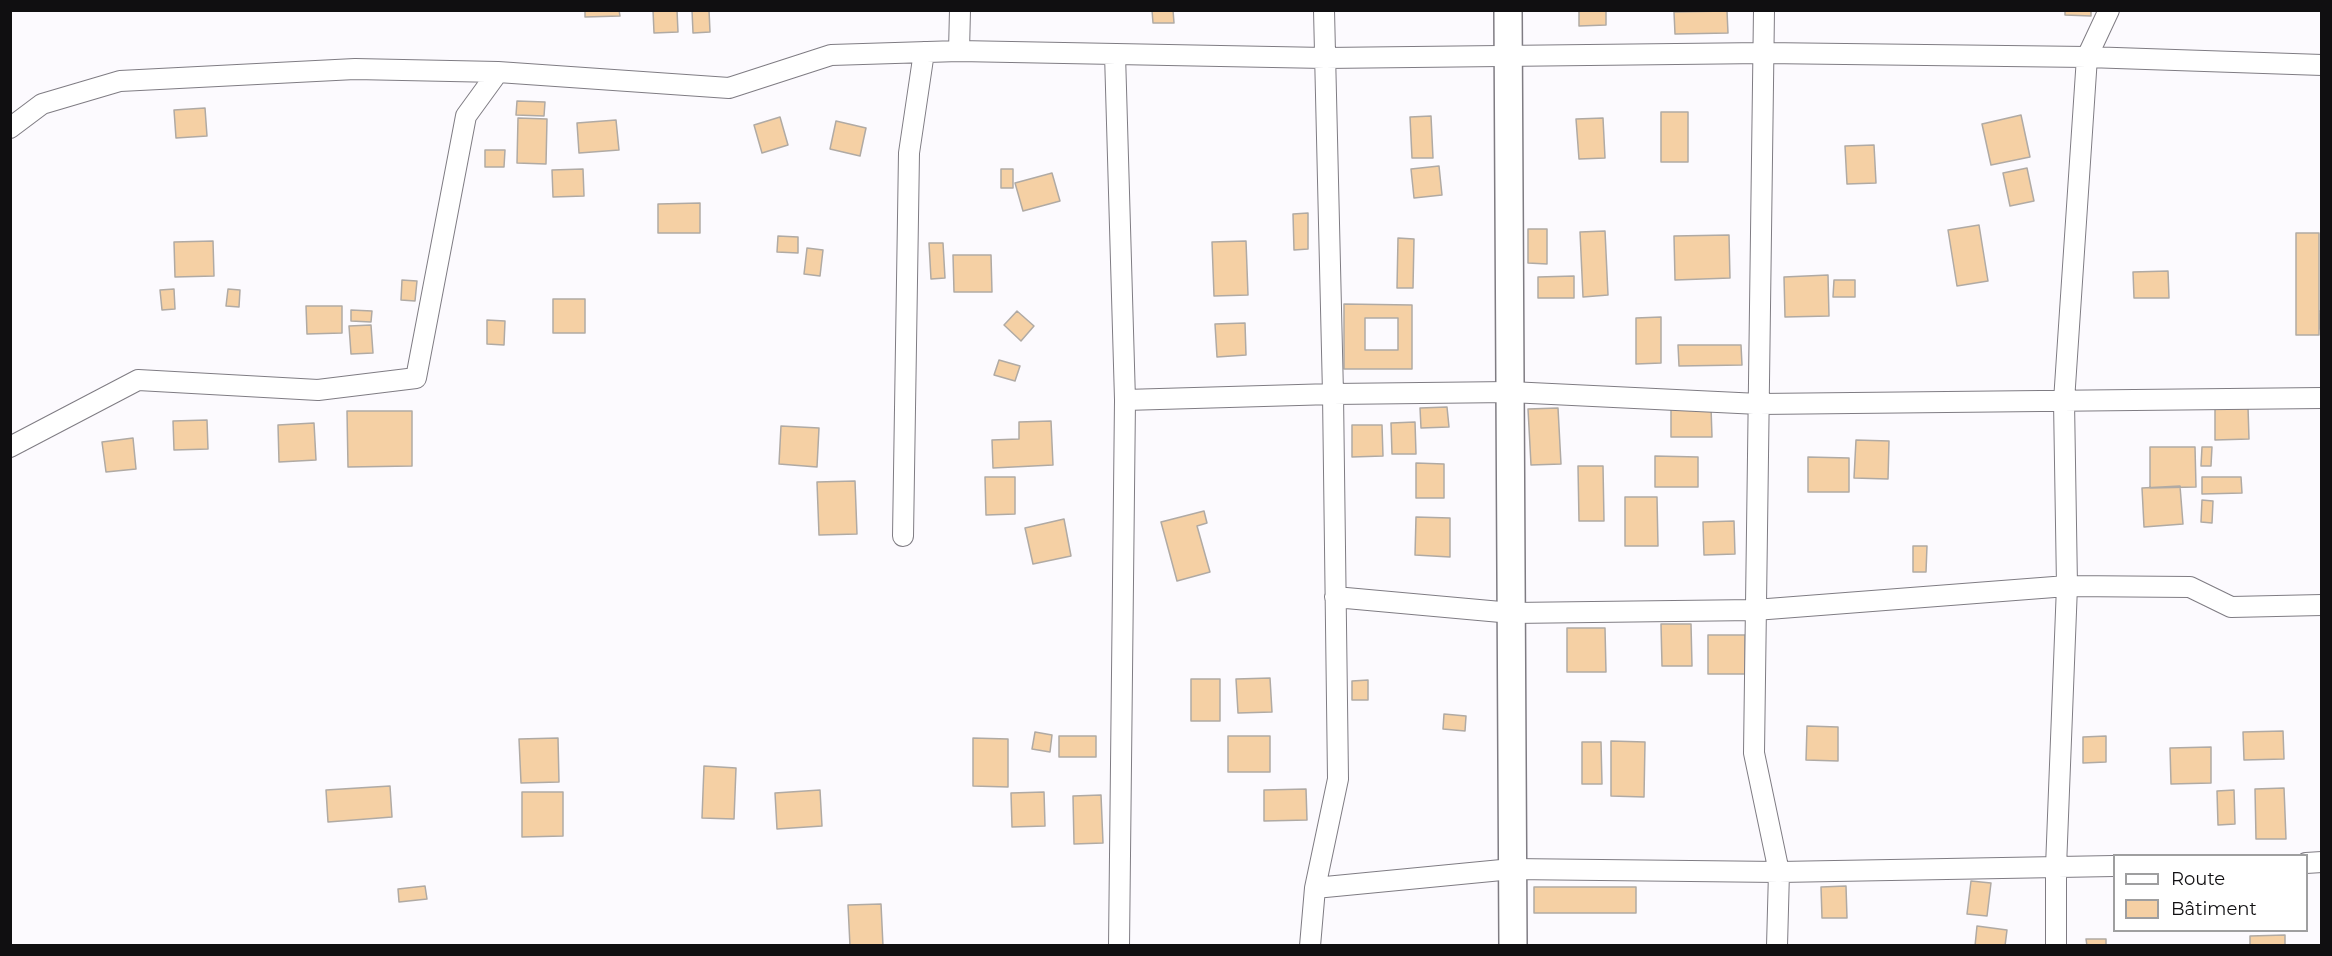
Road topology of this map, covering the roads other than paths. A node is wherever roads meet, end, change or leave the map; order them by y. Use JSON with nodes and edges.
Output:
{"nodes":[{"id":1,"x":960,"y":10,"type":"edge"},
{"id":2,"x":1324,"y":10,"type":"edge"},
{"id":3,"x":1508,"y":10,"type":"edge"},
{"id":4,"x":1764,"y":10,"type":"edge"},
{"id":5,"x":2109,"y":10,"type":"edge"},
{"id":6,"x":960,"y":51,"type":"junction"},
{"id":7,"x":924,"y":52,"type":"junction"},
{"id":8,"x":1764,"y":53,"type":"junction"},
{"id":9,"x":1115,"y":54,"type":"junction"},
{"id":10,"x":1508,"y":56,"type":"junction"},
{"id":11,"x":1325,"y":57,"type":"junction"},
{"id":12,"x":2087,"y":57,"type":"junction"},
{"id":13,"x":2322,"y":65,"type":"edge"},
{"id":14,"x":498,"y":72,"type":"junction"},
{"id":15,"x":10,"y":128,"type":"edge"},
{"id":16,"x":1510,"y":392,"type":"junction"},
{"id":17,"x":1333,"y":394,"type":"junction"},
{"id":18,"x":2322,"y":398,"type":"edge"},
{"id":19,"x":1125,"y":400,"type":"junction"},
{"id":20,"x":2064,"y":401,"type":"junction"},
{"id":21,"x":1759,"y":404,"type":"junction"},
{"id":22,"x":10,"y":447,"type":"edge"},
{"id":23,"x":903,"y":536,"type":"dead end"},
{"id":24,"x":2067,"y":586,"type":"junction"},
{"id":25,"x":1335,"y":597,"type":"junction"},
{"id":26,"x":2322,"y":605,"type":"edge"},
{"id":27,"x":1755,"y":609,"type":"junction"},
{"id":28,"x":1512,"y":613,"type":"junction"},
{"id":29,"x":2113,"y":866,"type":"edge"},
{"id":30,"x":2056,"y":867,"type":"junction"},
{"id":31,"x":1512,"y":869,"type":"junction"},
{"id":32,"x":1779,"y":872,"type":"junction"},
{"id":33,"x":1315,"y":888,"type":"junction"},
{"id":34,"x":1119,"y":945,"type":"edge"},
{"id":35,"x":1310,"y":945,"type":"edge"},
{"id":36,"x":1512,"y":945,"type":"edge"},
{"id":37,"x":1777,"y":945,"type":"edge"},
{"id":38,"x":2056,"y":945,"type":"edge"}],
"edges":[{"from":1,"to":6,"type":"street"},
{"from":2,"to":11,"type":"street"},
{"from":3,"to":10,"type":"street"},
{"from":4,"to":8,"type":"street"},
{"from":5,"to":12,"type":"street"},
{"from":6,"to":7,"type":"street"},
{"from":6,"to":9,"type":"street"},
{"from":7,"to":14,"type":"street"},
{"from":7,"to":23,"type":"street"},
{"from":8,"to":10,"type":"street"},
{"from":8,"to":12,"type":"street"},
{"from":8,"to":21,"type":"street"},
{"from":9,"to":11,"type":"street"},
{"from":9,"to":19,"type":"street"},
{"from":10,"to":11,"type":"street"},
{"from":10,"to":16,"type":"street"},
{"from":11,"to":17,"type":"street"},
{"from":12,"to":13,"type":"street"},
{"from":12,"to":20,"type":"street"},
{"from":14,"to":15,"type":"street"},
{"from":14,"to":22,"type":"street"},
{"from":16,"to":17,"type":"street"},
{"from":16,"to":21,"type":"street"},
{"from":16,"to":28,"type":"street"},
{"from":17,"to":19,"type":"street"},
{"from":17,"to":25,"type":"street"},
{"from":18,"to":20,"type":"street"},
{"from":19,"to":34,"type":"street"},
{"from":20,"to":21,"type":"street"},
{"from":20,"to":24,"type":"street"},
{"from":21,"to":27,"type":"street"},
{"from":24,"to":26,"type":"street"},
{"from":24,"to":27,"type":"street"},
{"from":24,"to":30,"type":"street"},
{"from":25,"to":28,"type":"street"},
{"from":25,"to":33,"type":"street"},
{"from":27,"to":28,"type":"street"},
{"from":27,"to":32,"type":"street"},
{"from":28,"to":31,"type":"street"},
{"from":29,"to":30,"type":"street"},
{"from":30,"to":32,"type":"street"},
{"from":30,"to":38,"type":"street"},
{"from":31,"to":32,"type":"street"},
{"from":31,"to":33,"type":"street"},
{"from":31,"to":36,"type":"street"},
{"from":32,"to":37,"type":"street"},
{"from":33,"to":35,"type":"street"}]}
